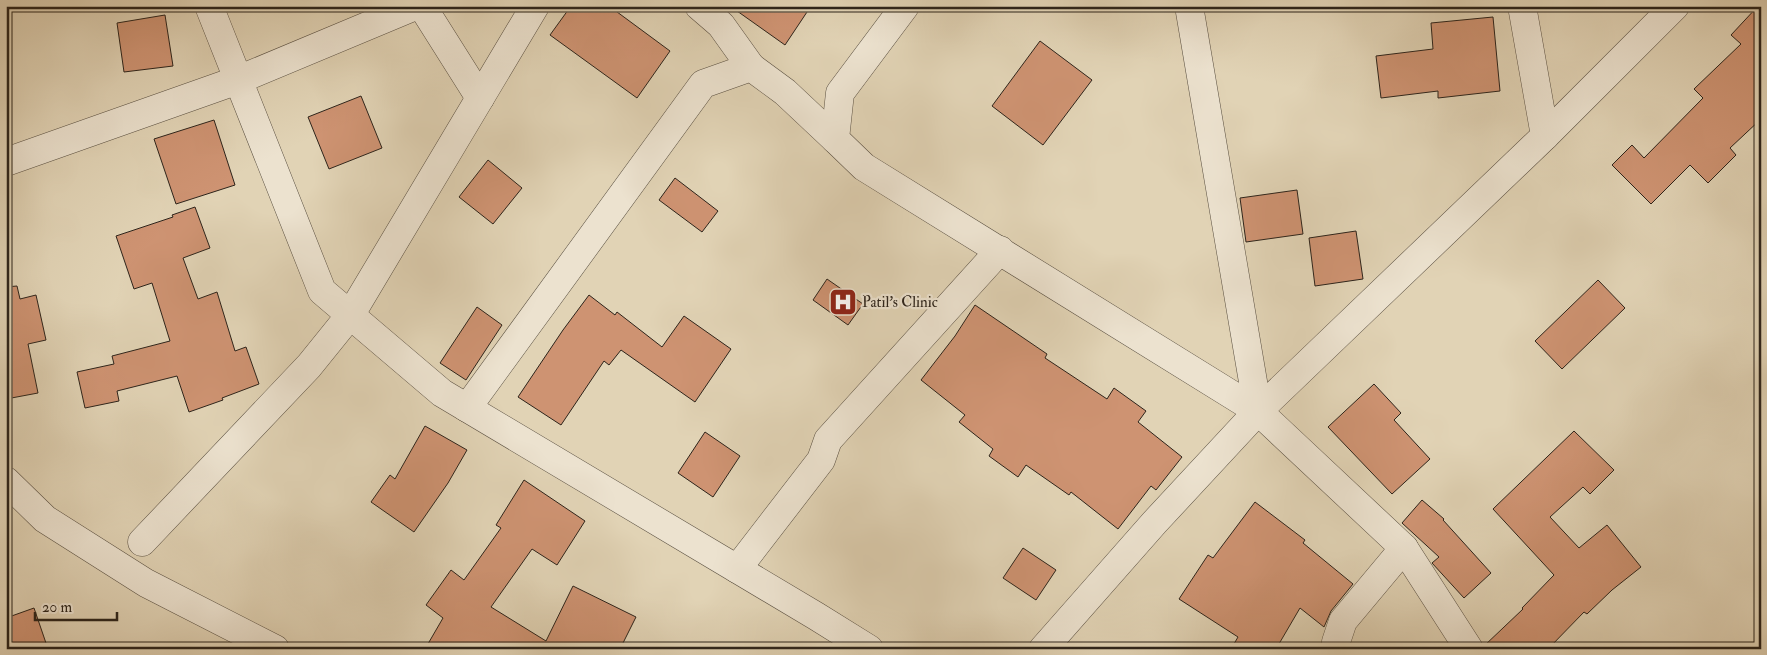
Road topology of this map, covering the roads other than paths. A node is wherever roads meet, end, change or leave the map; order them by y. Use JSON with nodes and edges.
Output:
{"nodes":[{"id":1,"x":209,"y":6,"type":"edge"},
{"id":2,"x":415,"y":6,"type":"edge"},
{"id":3,"x":422,"y":6,"type":"edge"},
{"id":4,"x":534,"y":6,"type":"edge"},
{"id":5,"x":699,"y":6,"type":"edge"},
{"id":6,"x":905,"y":6,"type":"edge"},
{"id":7,"x":1189,"y":6,"type":"edge"},
{"id":8,"x":1522,"y":6,"type":"edge"},
{"id":9,"x":1675,"y":6,"type":"edge"},
{"id":10,"x":751,"y":67,"type":"junction"},
{"id":11,"x":238,"y":80,"type":"junction"},
{"id":12,"x":480,"y":98,"type":"junction"},
{"id":13,"x":1544,"y":136,"type":"junction"},
{"id":14,"x":835,"y":139,"type":"junction"},
{"id":15,"x":6,"y":162,"type":"edge"},
{"id":16,"x":1000,"y":250,"type":"junction"},
{"id":17,"x":351,"y":314,"type":"junction"},
{"id":18,"x":467,"y":408,"type":"junction"},
{"id":19,"x":1258,"y":411,"type":"junction"},
{"id":20,"x":6,"y":481,"type":"edge"},
{"id":21,"x":142,"y":542,"type":"dead end"},
{"id":22,"x":1404,"y":548,"type":"junction"},
{"id":23,"x":738,"y":569,"type":"junction"},
{"id":24,"x":258,"y":645,"type":"edge"},
{"id":25,"x":869,"y":649,"type":"edge"},
{"id":26,"x":1043,"y":649,"type":"edge"},
{"id":27,"x":1336,"y":649,"type":"edge"},
{"id":28,"x":1469,"y":649,"type":"edge"}],
"edges":[{"from":1,"to":11,"type":"street"},
{"from":2,"to":11,"type":"street"},
{"from":3,"to":12,"type":"street"},
{"from":4,"to":12,"type":"street"},
{"from":5,"to":10,"type":"street"},
{"from":6,"to":14,"type":"street"},
{"from":7,"to":19,"type":"street"},
{"from":8,"to":13,"type":"street"},
{"from":9,"to":13,"type":"street"},
{"from":10,"to":14,"type":"street"},
{"from":10,"to":18,"type":"street"},
{"from":11,"to":15,"type":"street"},
{"from":11,"to":17,"type":"street"},
{"from":12,"to":17,"type":"street"},
{"from":13,"to":19,"type":"street"},
{"from":14,"to":16,"type":"street"},
{"from":16,"to":19,"type":"street"},
{"from":16,"to":23,"type":"street"},
{"from":17,"to":18,"type":"street"},
{"from":17,"to":21,"type":"street"},
{"from":18,"to":23,"type":"street"},
{"from":19,"to":22,"type":"street"},
{"from":19,"to":26,"type":"street"},
{"from":20,"to":24,"type":"street"},
{"from":22,"to":27,"type":"street"},
{"from":22,"to":28,"type":"street"},
{"from":23,"to":25,"type":"street"}]}
